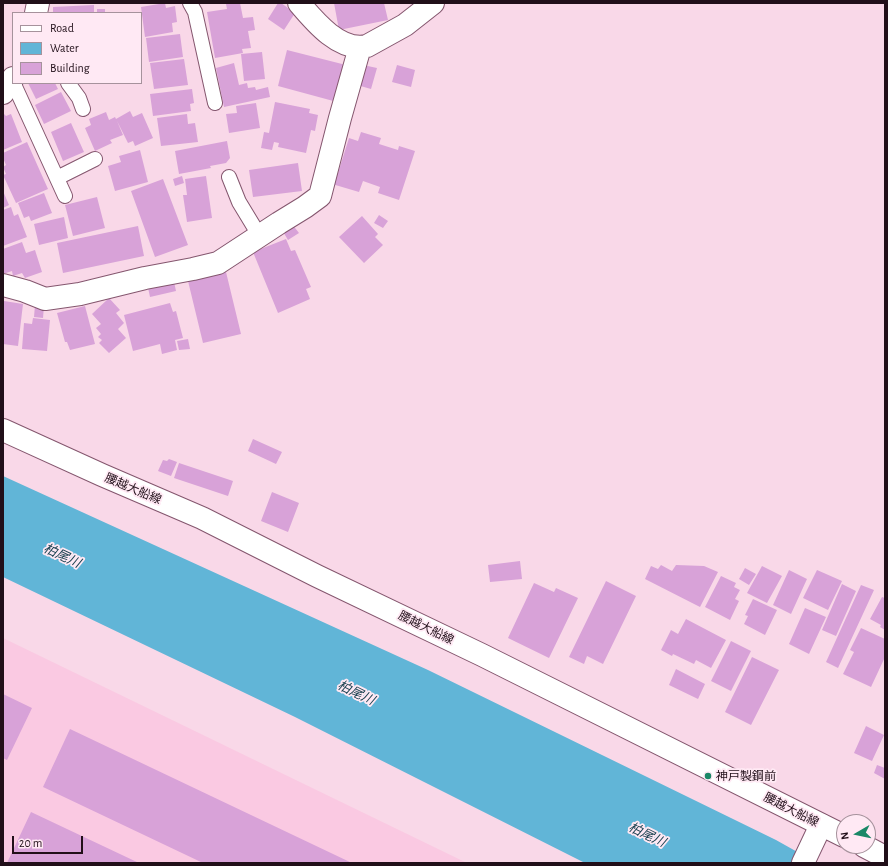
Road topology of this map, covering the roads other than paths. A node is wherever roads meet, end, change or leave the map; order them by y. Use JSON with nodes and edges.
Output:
{"nodes":[{"id":1,"x":190,"y":3,"type":"edge"},
{"id":2,"x":299,"y":3,"type":"edge"},
{"id":3,"x":433,"y":3,"type":"edge"},
{"id":4,"x":360,"y":47,"type":"junction"},
{"id":5,"x":9,"y":84,"type":"edge"},
{"id":6,"x":69,"y":84,"type":"edge"},
{"id":7,"x":215,"y":103,"type":"dead end"},
{"id":8,"x":83,"y":109,"type":"dead end"},
{"id":9,"x":95,"y":160,"type":"dead end"},
{"id":10,"x":229,"y":177,"type":"dead end"},
{"id":11,"x":58,"y":178,"type":"junction"},
{"id":12,"x":65,"y":196,"type":"dead end"},
{"id":13,"x":259,"y":235,"type":"junction"},
{"id":14,"x":3,"y":285,"type":"edge"},
{"id":15,"x":3,"y":430,"type":"edge"},
{"id":16,"x":821,"y":825,"type":"junction"},
{"id":17,"x":836,"y":832,"type":"edge"},
{"id":18,"x":807,"y":855,"type":"edge"}],
"edges":[{"from":1,"to":7,"type":"lane"},
{"from":2,"to":4,"type":"main road"},
{"from":3,"to":4,"type":"main road"},
{"from":4,"to":13,"type":"main road"},
{"from":5,"to":11,"type":"lane"},
{"from":6,"to":8,"type":"lane"},
{"from":9,"to":11,"type":"lane"},
{"from":10,"to":13,"type":"lane"},
{"from":11,"to":12,"type":"lane"},
{"from":13,"to":14,"type":"main road"},
{"from":15,"to":16,"type":"main road","name":"腰越大船線"},
{"from":16,"to":17,"type":"main road","name":"腰越大船線"},
{"from":16,"to":18,"type":"main road"}]}
